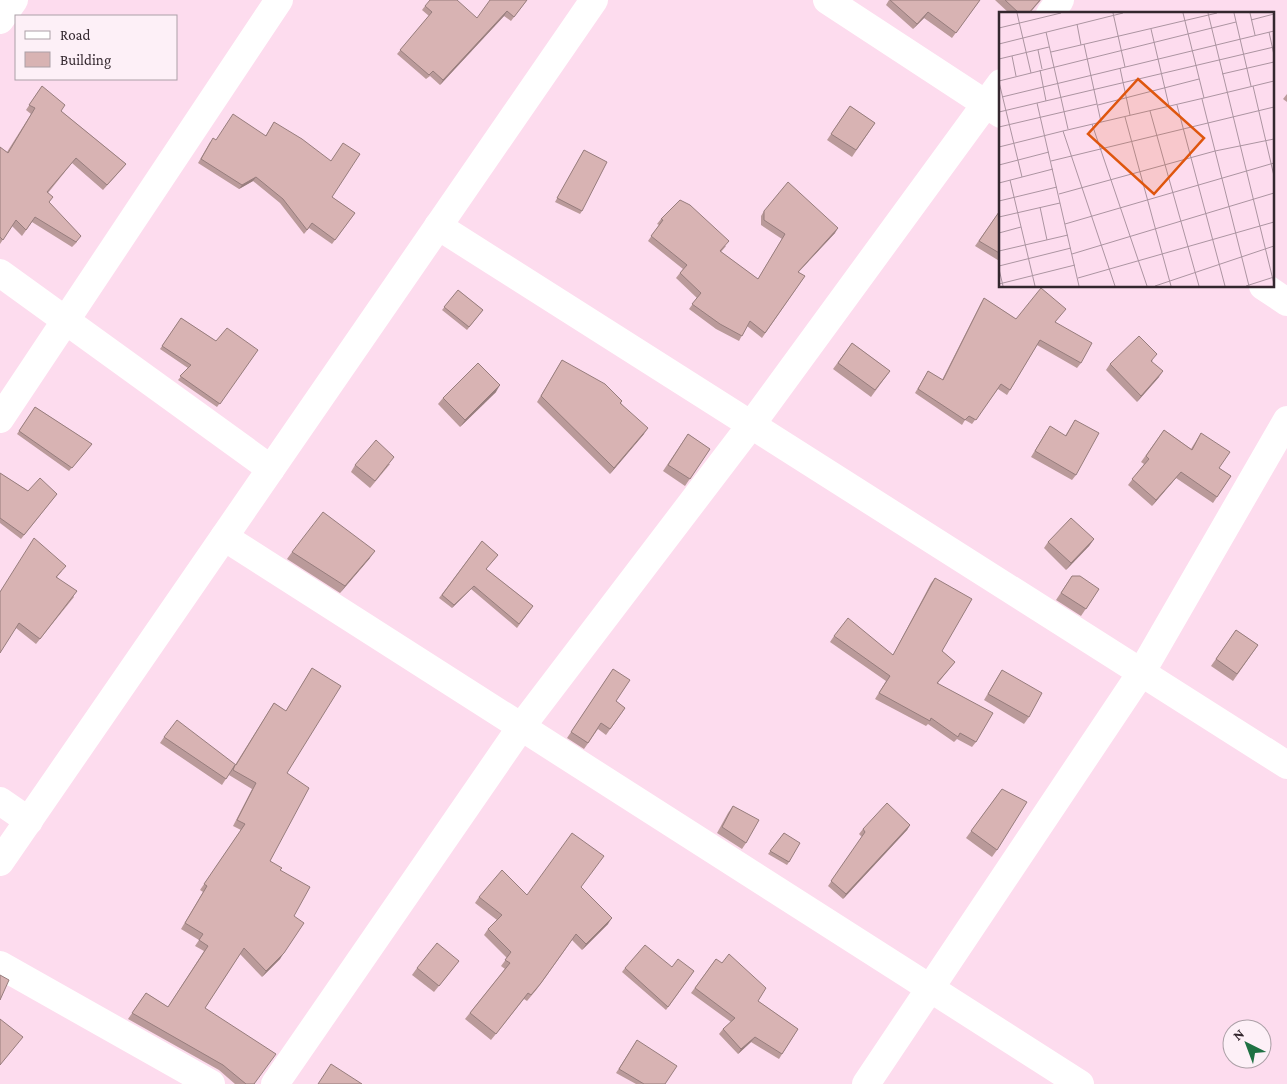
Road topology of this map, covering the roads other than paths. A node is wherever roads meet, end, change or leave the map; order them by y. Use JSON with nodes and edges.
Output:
{"nodes":[{"id":1,"x":14,"y":0,"type":"edge"},
{"id":2,"x":278,"y":0,"type":"edge"},
{"id":3,"x":594,"y":0,"type":"edge"},
{"id":4,"x":828,"y":0,"type":"edge"},
{"id":5,"x":1060,"y":0,"type":"edge"},
{"id":6,"x":1051,"y":12,"type":"edge"},
{"id":7,"x":0,"y":20,"type":"edge"},
{"id":8,"x":996,"y":100,"type":"edge"},
{"id":9,"x":438,"y":226,"type":"junction"},
{"id":10,"x":0,"y":273,"type":"edge"},
{"id":11,"x":1266,"y":288,"type":"edge"},
{"id":12,"x":1287,"y":302,"type":"edge"},
{"id":13,"x":66,"y":320,"type":"junction"},
{"id":14,"x":0,"y":419,"type":"edge"},
{"id":15,"x":1287,"y":420,"type":"edge"},
{"id":16,"x":751,"y":425,"type":"junction"},
{"id":17,"x":271,"y":468,"type":"junction"},
{"id":18,"x":224,"y":537,"type":"junction"},
{"id":19,"x":1141,"y":673,"type":"junction"},
{"id":20,"x":521,"y":727,"type":"junction"},
{"id":21,"x":1287,"y":766,"type":"edge"},
{"id":22,"x":0,"y":801,"type":"edge"},
{"id":23,"x":29,"y":820,"type":"junction"},
{"id":24,"x":0,"y":862,"type":"edge"},
{"id":25,"x":0,"y":965,"type":"edge"},
{"id":26,"x":929,"y":988,"type":"junction"},
{"id":27,"x":211,"y":1084,"type":"edge"},
{"id":28,"x":275,"y":1084,"type":"edge"},
{"id":29,"x":866,"y":1084,"type":"edge"},
{"id":30,"x":1080,"y":1084,"type":"edge"}],
"edges":[{"from":1,"to":7,"type":"street"},
{"from":2,"to":13,"type":"street"},
{"from":3,"to":9,"type":"street"},
{"from":4,"to":8,"type":"street"},
{"from":5,"to":6,"type":"street"},
{"from":8,"to":16,"type":"street"},
{"from":9,"to":16,"type":"street"},
{"from":9,"to":17,"type":"street"},
{"from":10,"to":13,"type":"street"},
{"from":11,"to":12,"type":"street"},
{"from":13,"to":14,"type":"street"},
{"from":13,"to":17,"type":"street"},
{"from":15,"to":19,"type":"street"},
{"from":16,"to":19,"type":"street"},
{"from":16,"to":20,"type":"street"},
{"from":17,"to":18,"type":"street"},
{"from":18,"to":20,"type":"street"},
{"from":18,"to":23,"type":"street"},
{"from":19,"to":21,"type":"street"},
{"from":19,"to":26,"type":"street"},
{"from":20,"to":26,"type":"street"},
{"from":20,"to":28,"type":"street"},
{"from":22,"to":23,"type":"street"},
{"from":23,"to":24,"type":"street"},
{"from":25,"to":27,"type":"street"},
{"from":26,"to":29,"type":"street"},
{"from":26,"to":30,"type":"street"}]}
